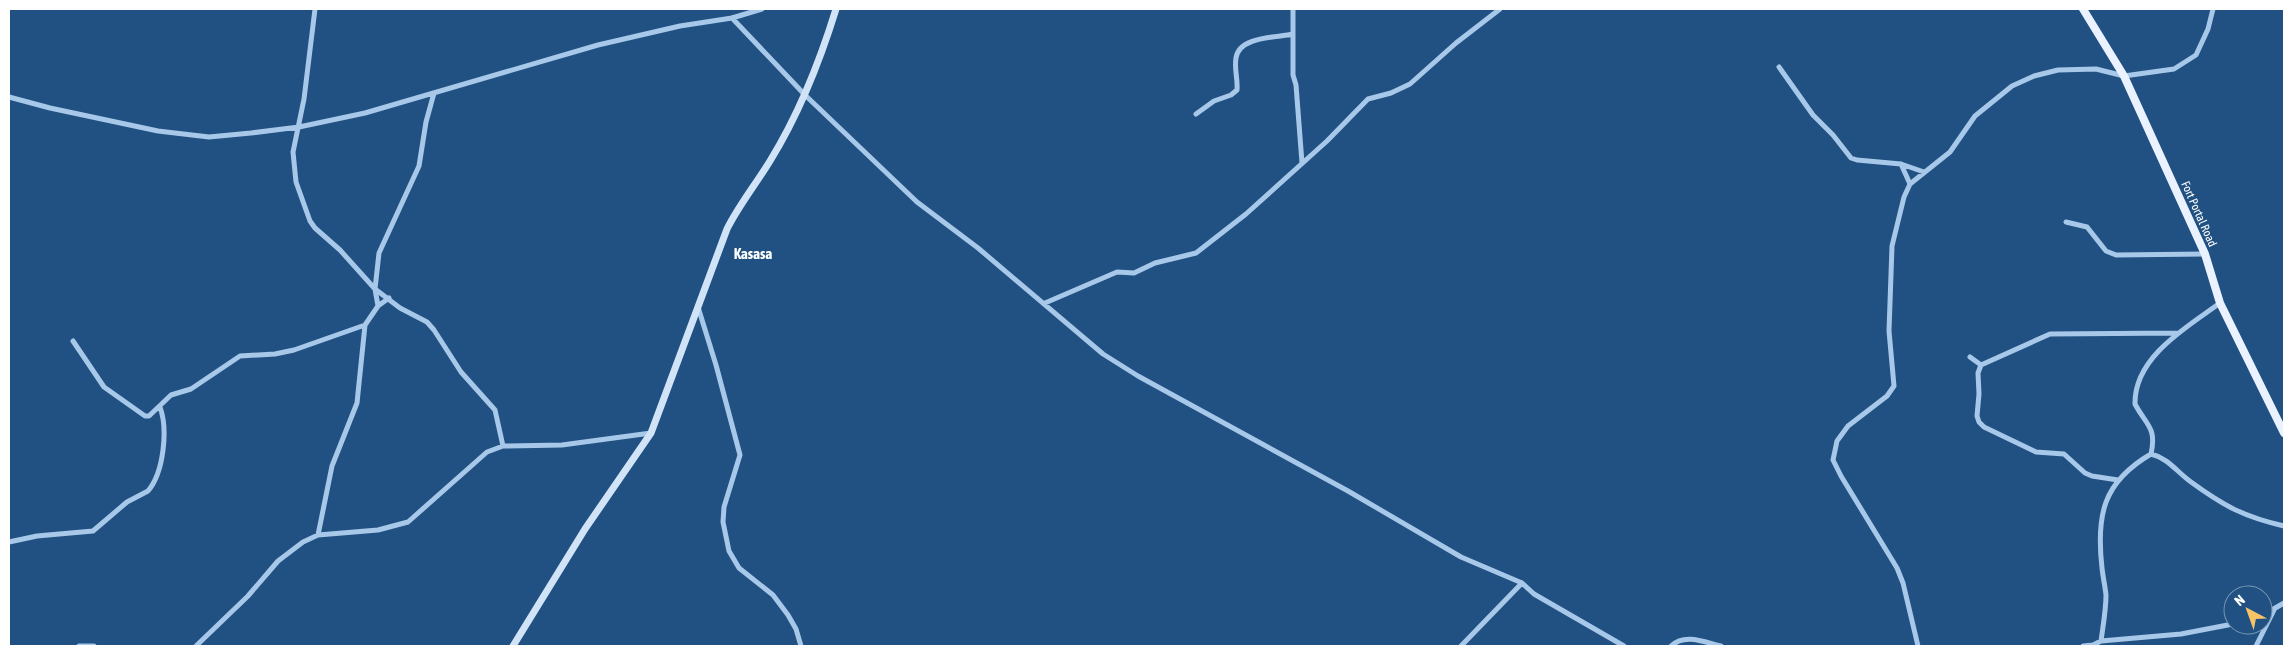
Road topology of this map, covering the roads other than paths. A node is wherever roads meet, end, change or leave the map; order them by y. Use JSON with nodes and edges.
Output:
{"nodes":[{"id":1,"x":315,"y":9,"type":"edge"},
{"id":2,"x":759,"y":9,"type":"edge"},
{"id":3,"x":836,"y":9,"type":"edge"},
{"id":4,"x":1293,"y":9,"type":"edge"},
{"id":5,"x":1500,"y":9,"type":"edge"},
{"id":6,"x":2083,"y":9,"type":"edge"},
{"id":7,"x":2213,"y":9,"type":"edge"},
{"id":8,"x":732,"y":18,"type":"junction"},
{"id":9,"x":1293,"y":34,"type":"junction"},
{"id":10,"x":1779,"y":67,"type":"dead end"},
{"id":11,"x":2124,"y":76,"type":"junction"},
{"id":12,"x":434,"y":93,"type":"junction"},
{"id":13,"x":805,"y":95,"type":"junction"},
{"id":14,"x":9,"y":97,"type":"edge"},
{"id":15,"x":1196,"y":114,"type":"dead end"},
{"id":16,"x":299,"y":127,"type":"junction"},
{"id":17,"x":1302,"y":163,"type":"junction"},
{"id":18,"x":1901,"y":164,"type":"junction"},
{"id":19,"x":1924,"y":172,"type":"junction"},
{"id":20,"x":1910,"y":184,"type":"junction"},
{"id":21,"x":2066,"y":222,"type":"dead end"},
{"id":22,"x":2205,"y":254,"type":"junction"},
{"id":23,"x":375,"y":289,"type":"junction"},
{"id":24,"x":389,"y":298,"type":"junction"},
{"id":25,"x":1045,"y":302,"type":"junction"},
{"id":26,"x":2220,"y":304,"type":"junction"},
{"id":27,"x":378,"y":306,"type":"junction"},
{"id":28,"x":697,"y":307,"type":"junction"},
{"id":29,"x":365,"y":325,"type":"junction"},
{"id":30,"x":2180,"y":332,"type":"junction"},
{"id":31,"x":73,"y":341,"type":"dead end"},
{"id":32,"x":1970,"y":357,"type":"dead end"},
{"id":33,"x":1981,"y":365,"type":"junction"},
{"id":34,"x":160,"y":407,"type":"junction"},
{"id":35,"x":650,"y":433,"type":"junction"},
{"id":36,"x":2284,"y":433,"type":"edge"},
{"id":37,"x":503,"y":446,"type":"junction"},
{"id":38,"x":2151,"y":454,"type":"junction"},
{"id":39,"x":2107,"y":480,"type":"junction"},
{"id":40,"x":2118,"y":480,"type":"junction"},
{"id":41,"x":2111,"y":489,"type":"junction"},
{"id":42,"x":2284,"y":526,"type":"edge"},
{"id":43,"x":318,"y":535,"type":"junction"},
{"id":44,"x":9,"y":542,"type":"edge"},
{"id":45,"x":1522,"y":583,"type":"junction"},
{"id":46,"x":2284,"y":603,"type":"edge"},
{"id":47,"x":2274,"y":610,"type":"joint"},
{"id":48,"x":2223,"y":626,"type":"edge"},
{"id":49,"x":2101,"y":641,"type":"junction"},
{"id":50,"x":79,"y":646,"type":"edge"},
{"id":51,"x":94,"y":646,"type":"edge"},
{"id":52,"x":196,"y":646,"type":"edge"},
{"id":53,"x":513,"y":646,"type":"edge"},
{"id":54,"x":801,"y":646,"type":"edge"},
{"id":55,"x":1461,"y":646,"type":"edge"},
{"id":56,"x":1624,"y":646,"type":"edge"},
{"id":57,"x":1671,"y":646,"type":"edge"},
{"id":58,"x":1721,"y":646,"type":"edge"},
{"id":59,"x":1918,"y":646,"type":"edge"},
{"id":60,"x":2083,"y":646,"type":"edge"},
{"id":61,"x":2093,"y":646,"type":"edge"},
{"id":62,"x":2256,"y":646,"type":"edge"}],
"edges":[{"from":1,"to":16,"type":"street"},
{"from":2,"to":8,"type":"street"},
{"from":3,"to":13,"type":"street"},
{"from":4,"to":9,"type":"street"},
{"from":5,"to":17,"type":"street"},
{"from":6,"to":11,"type":"main road","name":"Fort Portal Road"},
{"from":7,"to":11,"type":"street"},
{"from":8,"to":12,"type":"street"},
{"from":8,"to":13,"type":"street"},
{"from":9,"to":15,"type":"street"},
{"from":9,"to":17,"type":"street"},
{"from":10,"to":18,"type":"street"},
{"from":11,"to":19,"type":"street"},
{"from":11,"to":22,"type":"main road","name":"Fort Portal Road"},
{"from":12,"to":16,"type":"street"},
{"from":12,"to":23,"type":"street"},
{"from":13,"to":25,"type":"street"},
{"from":13,"to":28,"type":"street"},
{"from":14,"to":16,"type":"street"},
{"from":16,"to":23,"type":"street"},
{"from":17,"to":25,"type":"street"},
{"from":18,"to":19,"type":"street"},
{"from":18,"to":20,"type":"street"},
{"from":19,"to":20,"type":"street"},
{"from":20,"to":59,"type":"street"},
{"from":21,"to":22,"type":"street"},
{"from":22,"to":26,"type":"main road","name":"Fort Portal Road"},
{"from":23,"to":24,"type":"street"},
{"from":23,"to":27,"type":"street"},
{"from":24,"to":27,"type":"street"},
{"from":24,"to":37,"type":"street"},
{"from":25,"to":45,"type":"street"},
{"from":26,"to":30,"type":"street"},
{"from":26,"to":36,"type":"main road","name":"Fort Portal Road"},
{"from":27,"to":29,"type":"street"},
{"from":28,"to":35,"type":"street"},
{"from":28,"to":54,"type":"street"},
{"from":29,"to":34,"type":"street"},
{"from":29,"to":43,"type":"street"},
{"from":30,"to":33,"type":"street"},
{"from":30,"to":38,"type":"street"},
{"from":31,"to":34,"type":"street"},
{"from":32,"to":33,"type":"street"},
{"from":33,"to":39,"type":"street"},
{"from":34,"to":44,"type":"street"},
{"from":35,"to":37,"type":"street"},
{"from":35,"to":53,"type":"street"},
{"from":37,"to":43,"type":"street"},
{"from":38,"to":40,"type":"street"},
{"from":38,"to":42,"type":"street"},
{"from":39,"to":40,"type":"street"},
{"from":39,"to":41,"type":"street"},
{"from":40,"to":41,"type":"street"},
{"from":41,"to":49,"type":"street"},
{"from":43,"to":52,"type":"street"},
{"from":45,"to":55,"type":"street"},
{"from":45,"to":56,"type":"street"},
{"from":46,"to":47,"type":"street"},
{"from":47,"to":62,"type":"street"},
{"from":48,"to":49,"type":"street"},
{"from":49,"to":61,"type":"street"},
{"from":50,"to":51,"type":"street"},
{"from":57,"to":58,"type":"street"},
{"from":60,"to":61,"type":"street"}]}
